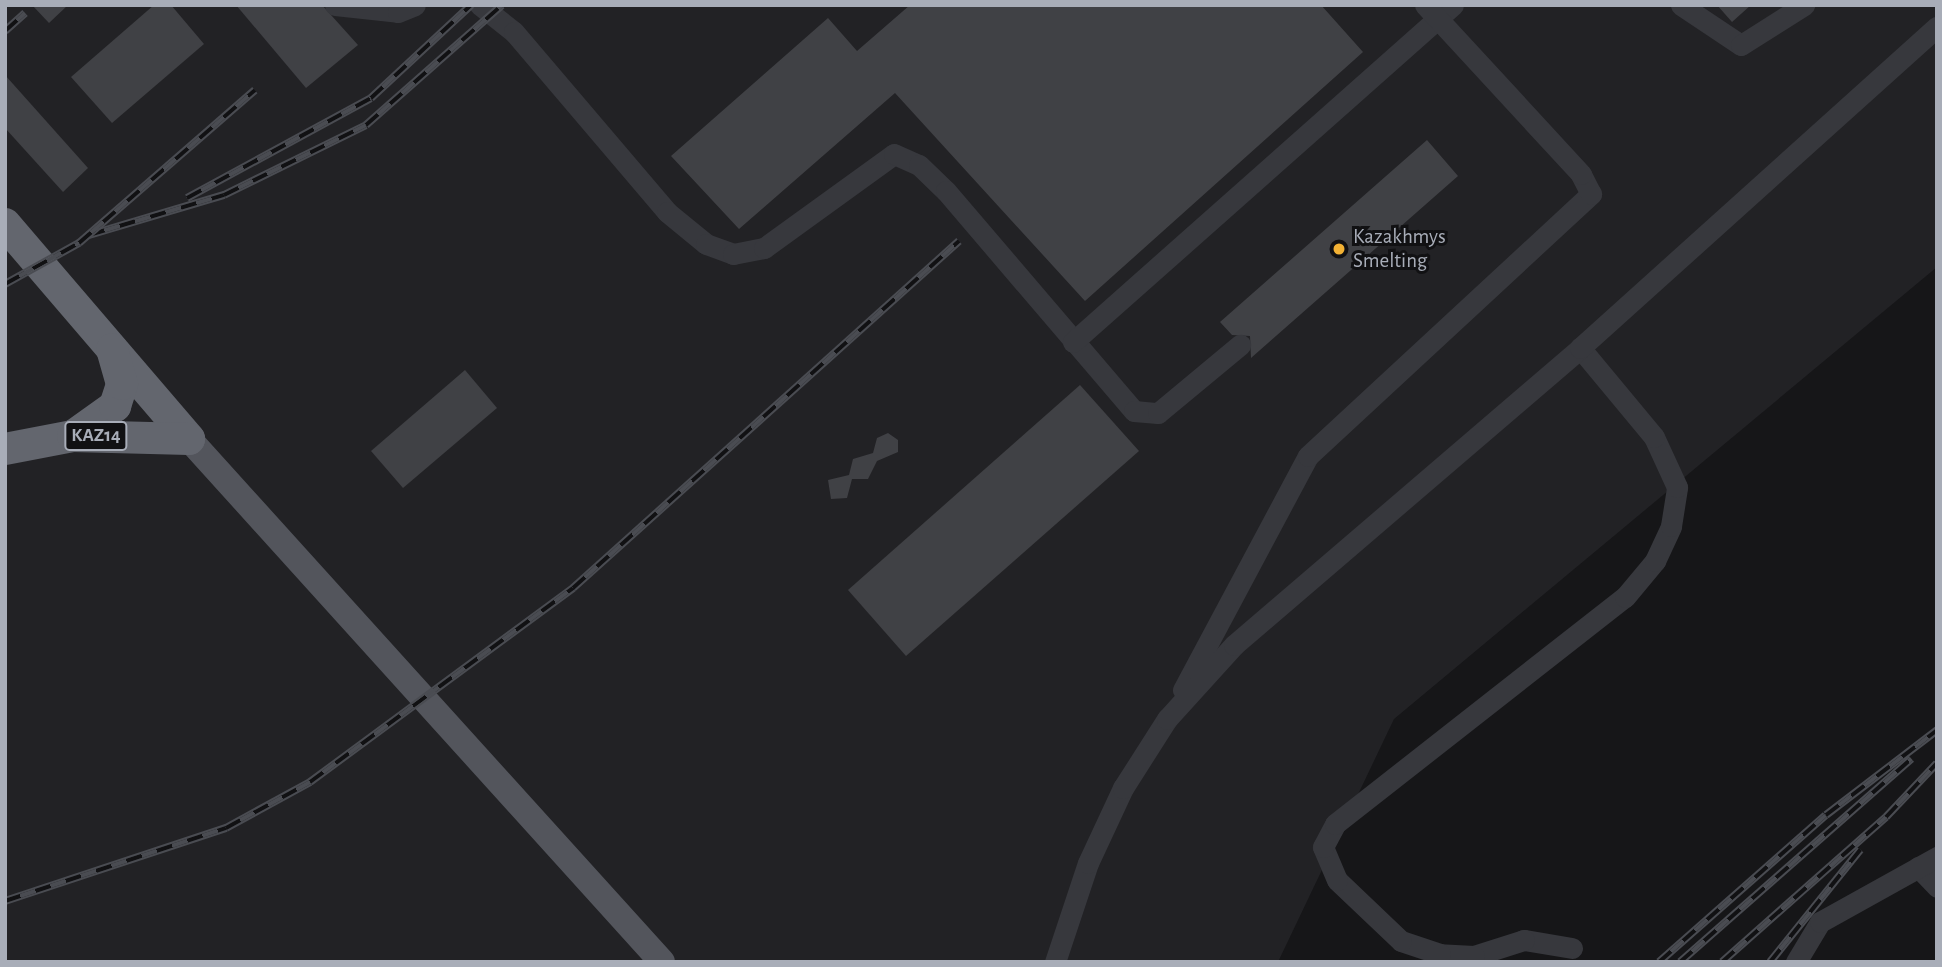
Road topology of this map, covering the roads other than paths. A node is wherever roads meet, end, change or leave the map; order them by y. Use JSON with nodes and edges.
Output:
{"nodes":[{"id":1,"x":335,"y":5,"type":"edge"},
{"id":2,"x":415,"y":5,"type":"edge"},
{"id":3,"x":480,"y":5,"type":"edge"},
{"id":4,"x":1681,"y":5,"type":"edge"},
{"id":5,"x":1804,"y":5,"type":"edge"},
{"id":6,"x":1438,"y":10,"type":"edge"},
{"id":7,"x":1937,"y":27,"type":"edge"},
{"id":8,"x":5,"y":224,"type":"edge"},
{"id":9,"x":1073,"y":342,"type":"junction"},
{"id":10,"x":110,"y":345,"type":"junction"},
{"id":11,"x":1240,"y":345,"type":"dead end"},
{"id":12,"x":1580,"y":348,"type":"junction"},
{"id":13,"x":73,"y":436,"type":"junction"},
{"id":14,"x":189,"y":439,"type":"junction"},
{"id":15,"x":5,"y":449,"type":"edge"},
{"id":16,"x":1167,"y":719,"type":"junction"},
{"id":17,"x":1928,"y":862,"type":"edge"},
{"id":18,"x":1937,"y":887,"type":"edge"},
{"id":19,"x":1572,"y":947,"type":"dead end"},
{"id":20,"x":662,"y":962,"type":"edge"},
{"id":21,"x":1055,"y":962,"type":"edge"},
{"id":22,"x":1797,"y":962,"type":"edge"}],
"edges":[{"from":1,"to":2,"type":"street"},
{"from":3,"to":9,"type":"street"},
{"from":4,"to":5,"type":"street"},
{"from":6,"to":9,"type":"street"},
{"from":6,"to":16,"type":"street"},
{"from":7,"to":12,"type":"street"},
{"from":8,"to":10,"type":"highway","number":"KAZ14"},
{"from":9,"to":11,"type":"street"},
{"from":10,"to":13,"type":"highway","number":"KAZ14"},
{"from":10,"to":14,"type":"highway","number":"KAZ14"},
{"from":12,"to":16,"type":"street"},
{"from":12,"to":19,"type":"street"},
{"from":13,"to":14,"type":"highway","number":"KAZ14"},
{"from":13,"to":15,"type":"highway","number":"KAZ14"},
{"from":14,"to":20,"type":"main road"},
{"from":16,"to":21,"type":"street"},
{"from":17,"to":18,"type":"street"},
{"from":17,"to":22,"type":"street"}]}
